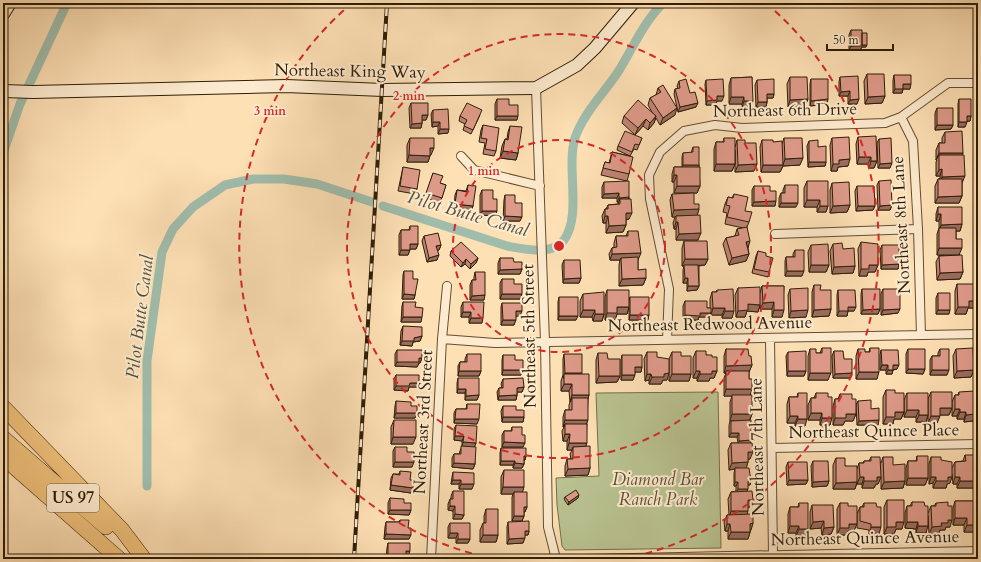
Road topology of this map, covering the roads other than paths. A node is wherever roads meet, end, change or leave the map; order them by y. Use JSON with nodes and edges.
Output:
{"nodes":[{"id":1,"x":10,"y":3,"type":"edge"},
{"id":2,"x":633,"y":3,"type":"edge"},
{"id":3,"x":3,"y":14,"type":"edge"},
{"id":4,"x":978,"y":83,"type":"edge"},
{"id":5,"x":536,"y":88,"type":"junction"},
{"id":6,"x":9,"y":92,"type":"edge"},
{"id":7,"x":901,"y":117,"type":"junction"},
{"id":8,"x":461,"y":156,"type":"dead end"},
{"id":9,"x":540,"y":186,"type":"junction"},
{"id":10,"x":918,"y":229,"type":"junction"},
{"id":11,"x":775,"y":234,"type":"dead end"},
{"id":12,"x":447,"y":286,"type":"dead end"},
{"id":13,"x":978,"y":334,"type":"edge"},
{"id":14,"x":921,"y":335,"type":"junction"},
{"id":15,"x":770,"y":338,"type":"junction"},
{"id":16,"x":442,"y":339,"type":"junction"},
{"id":17,"x":667,"y":340,"type":"junction"},
{"id":18,"x":545,"y":342,"type":"junction"},
{"id":19,"x":3,"y":407,"type":"edge"},
{"id":20,"x":3,"y":438,"type":"edge"},
{"id":21,"x":978,"y":444,"type":"edge"},
{"id":22,"x":772,"y":448,"type":"junction"},
{"id":23,"x":3,"y":457,"type":"edge"},
{"id":24,"x":3,"y":468,"type":"edge"},
{"id":25,"x":70,"y":515,"type":"junction"},
{"id":26,"x":978,"y":550,"type":"edge"},
{"id":27,"x":773,"y":555,"type":"junction"},
{"id":28,"x":118,"y":559,"type":"edge"},
{"id":29,"x":140,"y":559,"type":"edge"},
{"id":30,"x":144,"y":559,"type":"edge"},
{"id":31,"x":431,"y":559,"type":"edge"},
{"id":32,"x":556,"y":559,"type":"edge"},
{"id":33,"x":584,"y":559,"type":"edge"}],
"edges":[{"from":1,"to":3,"type":"street"},
{"from":2,"to":5,"type":"street","name":"Northeast King Way"},
{"from":4,"to":7,"type":"street","name":"Northeast 6th Drive"},
{"from":5,"to":6,"type":"street","name":"Northeast King Way"},
{"from":5,"to":9,"type":"street","name":"Northeast 5th Street"},
{"from":7,"to":10,"type":"street","name":"Northeast 8th Lane"},
{"from":7,"to":17,"type":"street","name":"Northeast 6th Drive"},
{"from":8,"to":9,"type":"street"},
{"from":9,"to":18,"type":"street","name":"Northeast 5th Street"},
{"from":10,"to":11,"type":"street"},
{"from":10,"to":14,"type":"street","name":"Northeast 8th Lane"},
{"from":12,"to":16,"type":"street","name":"Northeast 3rd Street"},
{"from":13,"to":14,"type":"street","name":"Northeast Redwood Avenue"},
{"from":14,"to":15,"type":"street","name":"Northeast Redwood Avenue"},
{"from":15,"to":17,"type":"street","name":"Northeast Redwood Avenue"},
{"from":15,"to":22,"type":"street","name":"Northeast 7th Lane"},
{"from":16,"to":18,"type":"street","name":"Northeast Redwood Avenue"},
{"from":16,"to":31,"type":"street","name":"Northeast 3rd Street"},
{"from":17,"to":18,"type":"street","name":"Northeast Redwood Avenue"},
{"from":18,"to":32,"type":"street","name":"Northeast 5th Street"},
{"from":19,"to":30,"type":"highway"},
{"from":20,"to":29,"type":"highway","number":"US 97"},
{"from":21,"to":22,"type":"street","name":"Northeast Quince Place"},
{"from":22,"to":27,"type":"street","name":"Northeast 7th Lane"},
{"from":23,"to":25,"type":"highway","number":"US 97"},
{"from":24,"to":25,"type":"highway"},
{"from":25,"to":28,"type":"highway","number":"US 97"},
{"from":26,"to":27,"type":"street","name":"Northeast Quince Avenue"},
{"from":27,"to":33,"type":"street","name":"Northeast Quince Avenue"}]}
